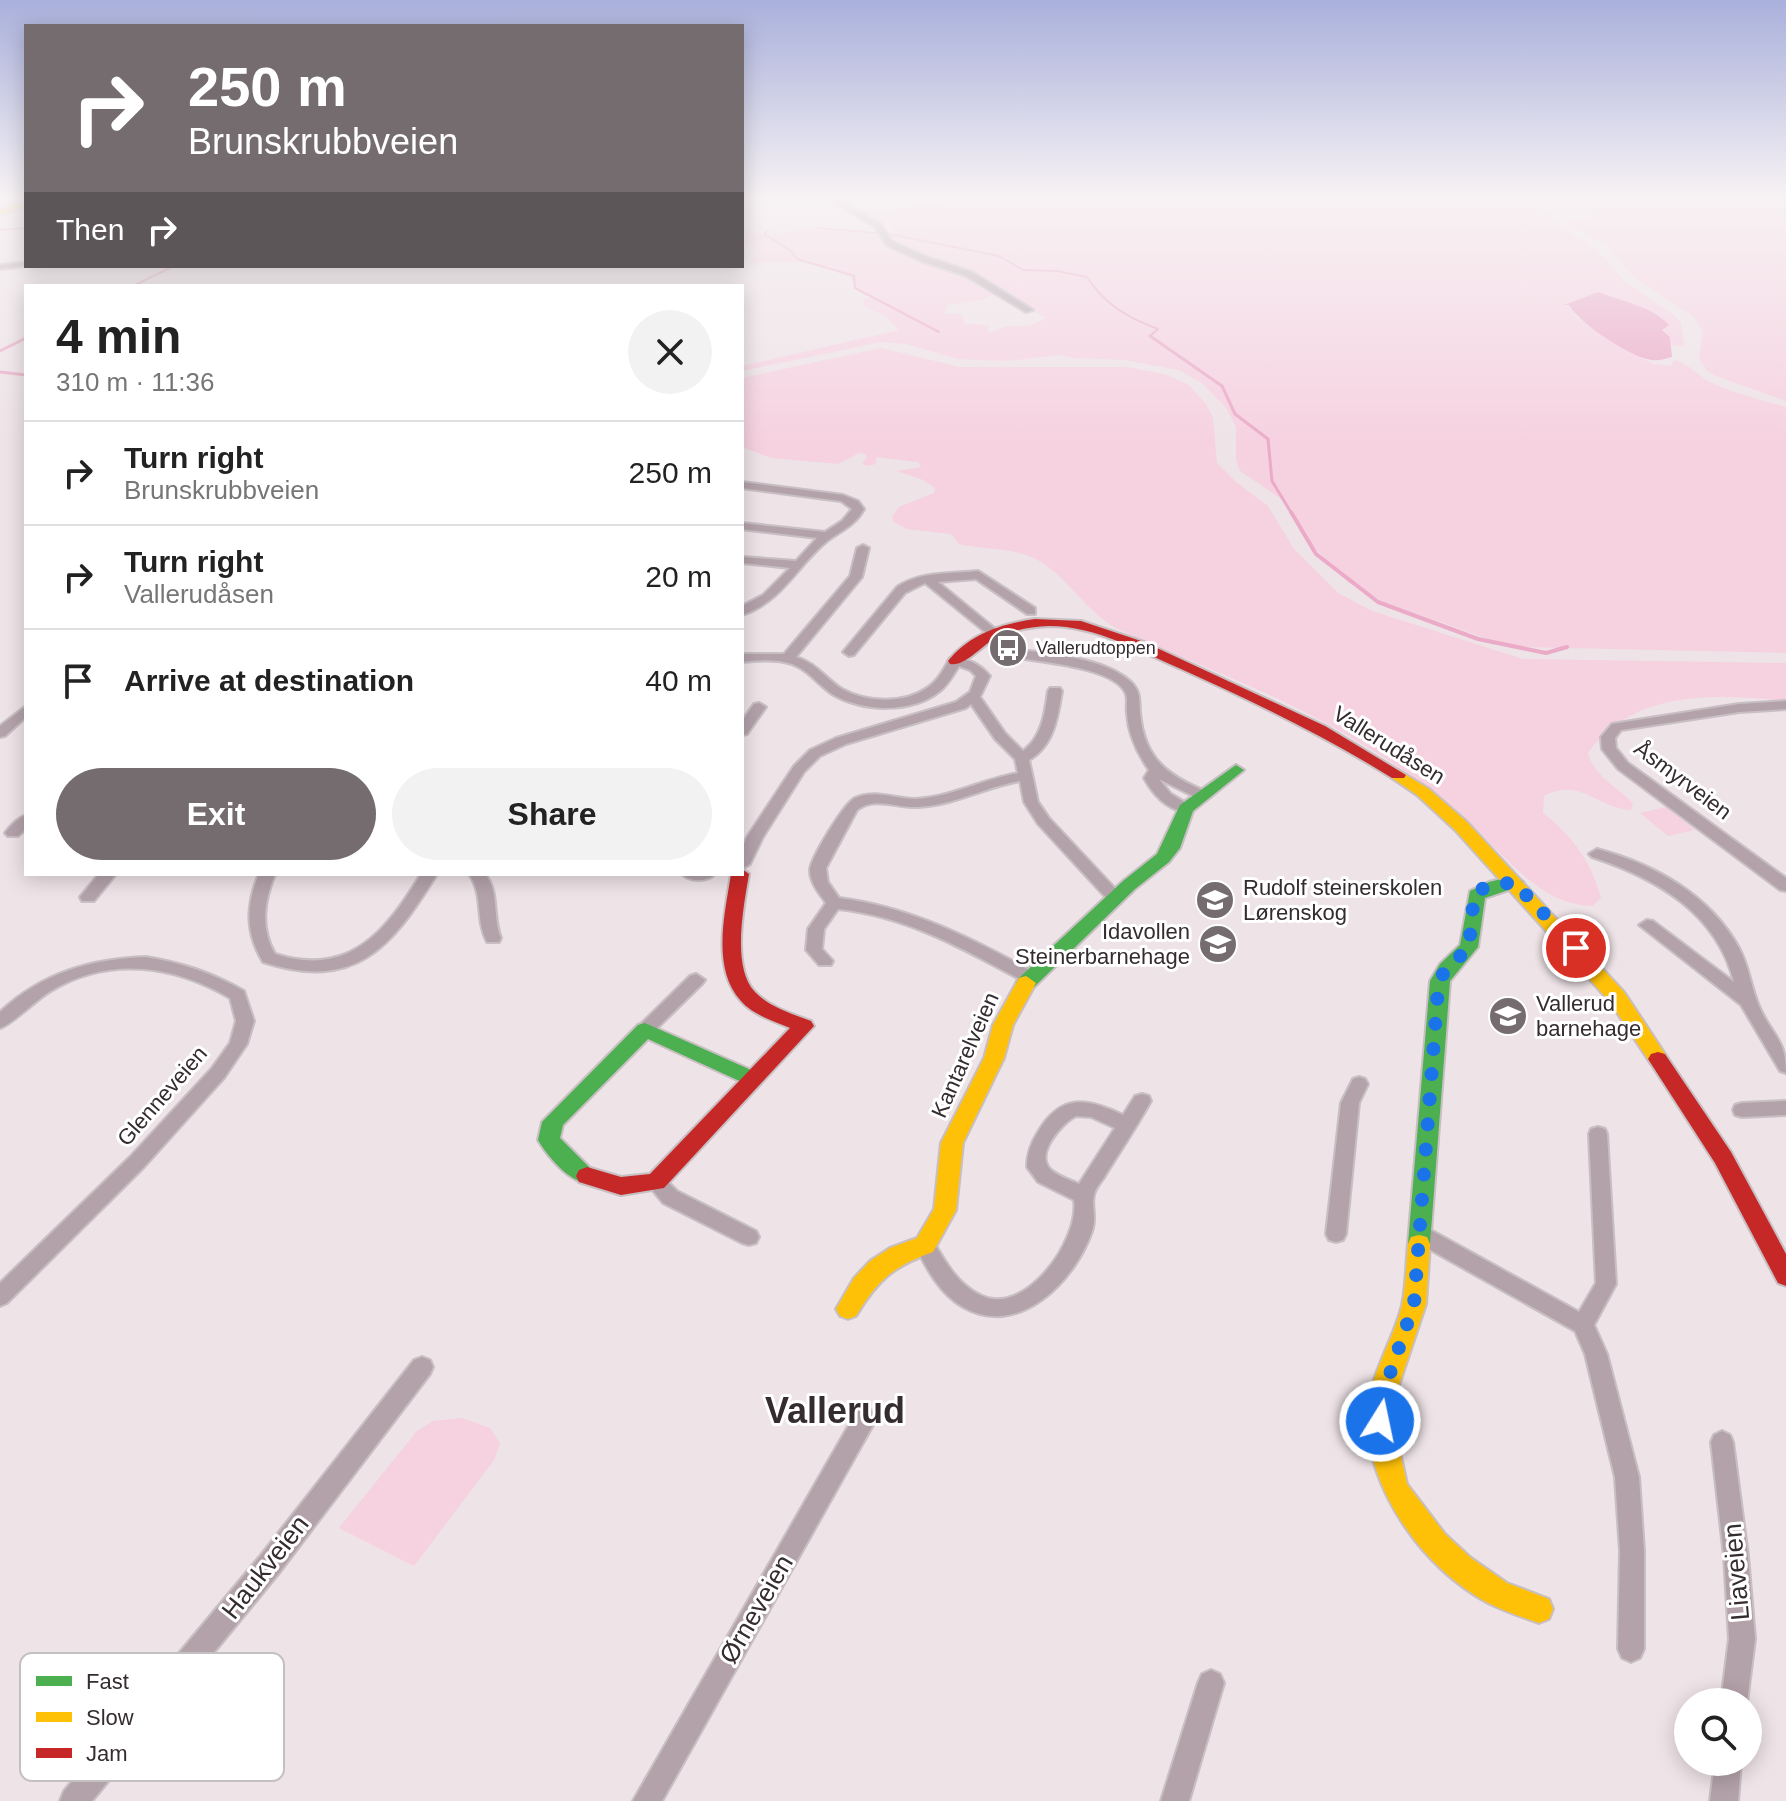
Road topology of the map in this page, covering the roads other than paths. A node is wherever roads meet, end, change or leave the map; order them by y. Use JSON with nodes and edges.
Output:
{"nodes":[{"id":1,"x":979,"y":280,"type":"edge"},
{"id":2,"x":1029,"y":310,"type":"dead end"},
{"id":3,"x":744,"y":485,"type":"edge"},
{"id":4,"x":744,"y":526,"type":"edge"},
{"id":5,"x":828,"y":536,"type":"junction"},
{"id":6,"x":863,"y":548,"type":"dead end"},
{"id":7,"x":744,"y":560,"type":"edge"},
{"id":8,"x":800,"y":565,"type":"junction"},
{"id":9,"x":927,"y":579,"type":"junction"},
{"id":10,"x":744,"y":610,"type":"edge"},
{"id":11,"x":1031,"y":611,"type":"dead end"},
{"id":12,"x":993,"y":632,"type":"junction"},
{"id":13,"x":849,"y":652,"type":"dead end"},
{"id":14,"x":1004,"y":652,"type":"dead end"},
{"id":15,"x":744,"y":658,"type":"edge"},
{"id":16,"x":787,"y":659,"type":"junction"},
{"id":17,"x":955,"y":661,"type":"junction"},
{"id":18,"x":1055,"y":691,"type":"dead end"},
{"id":19,"x":973,"y":697,"type":"junction"},
{"id":20,"x":1786,"y":705,"type":"edge"},
{"id":21,"x":759,"y":707,"type":"dead end"},
{"id":22,"x":23,"y":715,"type":"edge"},
{"id":23,"x":744,"y":728,"type":"edge"},
{"id":24,"x":0,"y":733,"type":"edge"},
{"id":25,"x":1022,"y":758,"type":"junction"},
{"id":26,"x":1236,"y":770,"type":"dead end"},
{"id":27,"x":1155,"y":771,"type":"junction"},
{"id":28,"x":1026,"y":776,"type":"junction"},
{"id":29,"x":1202,"y":795,"type":"junction"},
{"id":30,"x":1186,"y":809,"type":"junction"},
{"id":31,"x":24,"y":822,"type":"edge"},
{"id":32,"x":13,"y":833,"type":"dead end"},
{"id":33,"x":1597,"y":854,"type":"dead end"},
{"id":34,"x":744,"y":860,"type":"edge"},
{"id":35,"x":106,"y":876,"type":"edge"},
{"id":36,"x":266,"y":876,"type":"edge"},
{"id":37,"x":428,"y":876,"type":"edge"},
{"id":38,"x":478,"y":876,"type":"edge"},
{"id":39,"x":740,"y":876,"type":"edge"},
{"id":40,"x":1514,"y":882,"type":"junction"},
{"id":41,"x":1786,"y":886,"type":"edge"},
{"id":42,"x":88,"y":897,"type":"dead end"},
{"id":43,"x":1116,"y":898,"type":"junction"},
{"id":44,"x":834,"y":903,"type":"junction"},
{"id":45,"x":1647,"y":925,"type":"dead end"},
{"id":46,"x":493,"y":938,"type":"dead end"},
{"id":47,"x":825,"y":961,"type":"dead end"},
{"id":48,"x":1029,"y":977,"type":"junction"},
{"id":49,"x":696,"y":980,"type":"dead end"},
{"id":50,"x":1749,"y":1002,"type":"junction"},
{"id":51,"x":0,"y":1022,"type":"edge"},
{"id":52,"x":645,"y":1030,"type":"junction"},
{"id":53,"x":1786,"y":1066,"type":"edge"},
{"id":54,"x":753,"y":1079,"type":"junction"},
{"id":55,"x":1359,"y":1084,"type":"dead end"},
{"id":56,"x":1142,"y":1101,"type":"dead end"},
{"id":57,"x":1786,"y":1108,"type":"edge"},
{"id":58,"x":1742,"y":1110,"type":"dead end"},
{"id":59,"x":1125,"y":1124,"type":"junction"},
{"id":60,"x":1598,"y":1134,"type":"dead end"},
{"id":61,"x":656,"y":1182,"type":"junction"},
{"id":62,"x":1083,"y":1195,"type":"junction"},
{"id":63,"x":1336,"y":1234,"type":"dead end"},
{"id":64,"x":1420,"y":1234,"type":"junction"},
{"id":65,"x":749,"y":1237,"type":"dead end"},
{"id":66,"x":925,"y":1245,"type":"junction"},
{"id":67,"x":1786,"y":1276,"type":"edge"},
{"id":68,"x":0,"y":1297,"type":"edge"},
{"id":69,"x":848,"y":1309,"type":"dead end"},
{"id":70,"x":1583,"y":1325,"type":"junction"},
{"id":71,"x":422,"y":1367,"type":"dead end"},
{"id":72,"x":865,"y":1418,"type":"dead end"},
{"id":73,"x":1722,"y":1442,"type":"dead end"},
{"id":74,"x":1539,"y":1609,"type":"dead end"},
{"id":75,"x":1631,"y":1649,"type":"dead end"},
{"id":76,"x":196,"y":1653,"type":"edge"},
{"id":77,"x":1211,"y":1683,"type":"dead end"},
{"id":78,"x":1736,"y":1688,"type":"edge"},
{"id":79,"x":1727,"y":1776,"type":"edge"},
{"id":80,"x":91,"y":1781,"type":"edge"},
{"id":81,"x":74,"y":1801,"type":"edge"},
{"id":82,"x":647,"y":1801,"type":"edge"},
{"id":83,"x":1175,"y":1801,"type":"edge"},
{"id":84,"x":1724,"y":1801,"type":"edge"}],
"edges":[{"from":1,"to":2,"type":"street"},
{"from":3,"to":5,"type":"street"},
{"from":4,"to":5,"type":"street"},
{"from":5,"to":8,"type":"street"},
{"from":6,"to":16,"type":"street"},
{"from":7,"to":8,"type":"street"},
{"from":8,"to":10,"type":"street"},
{"from":9,"to":11,"type":"street"},
{"from":9,"to":12,"type":"street"},
{"from":9,"to":13,"type":"street"},
{"from":12,"to":17,"type":"street","name":"Vallerudåsen"},
{"from":12,"to":40,"type":"street","name":"Vallerudåsen"},
{"from":14,"to":27,"type":"street"},
{"from":15,"to":16,"type":"street","name":"Vallerudåsen"},
{"from":16,"to":17,"type":"street","name":"Vallerudåsen"},
{"from":17,"to":19,"type":"street"},
{"from":18,"to":25,"type":"street"},
{"from":19,"to":25,"type":"street"},
{"from":19,"to":34,"type":"street"},
{"from":20,"to":41,"type":"street","name":"Åsmyrveien"},
{"from":21,"to":23,"type":"street"},
{"from":22,"to":24,"type":"street"},
{"from":25,"to":28,"type":"street"},
{"from":26,"to":29,"type":"street","name":"Kantarelveien"},
{"from":27,"to":29,"type":"street"},
{"from":27,"to":30,"type":"street"},
{"from":28,"to":43,"type":"street"},
{"from":28,"to":44,"type":"street"},
{"from":29,"to":30,"type":"street","name":"Kantarelveien"},
{"from":30,"to":43,"type":"street","name":"Kantarelveien"},
{"from":31,"to":32,"type":"street"},
{"from":33,"to":50,"type":"street"},
{"from":35,"to":42,"type":"street"},
{"from":36,"to":37,"type":"street"},
{"from":38,"to":46,"type":"street"},
{"from":39,"to":54,"type":"street"},
{"from":40,"to":64,"type":"street"},
{"from":40,"to":67,"type":"street","name":"Vallerudåsen"},
{"from":43,"to":48,"type":"street","name":"Kantarelveien"},
{"from":44,"to":47,"type":"street"},
{"from":44,"to":48,"type":"street"},
{"from":45,"to":50,"type":"street"},
{"from":48,"to":66,"type":"street","name":"Kantarelveien"},
{"from":49,"to":52,"type":"street"},
{"from":50,"to":53,"type":"street"},
{"from":51,"to":68,"type":"street","name":"Glenneveien"},
{"from":52,"to":54,"type":"street"},
{"from":52,"to":61,"type":"street"},
{"from":54,"to":61,"type":"street"},
{"from":55,"to":63,"type":"street"},
{"from":56,"to":59,"type":"street"},
{"from":57,"to":58,"type":"street"},
{"from":59,"to":62,"type":"street"},
{"from":59,"to":62,"type":"street"},
{"from":60,"to":70,"type":"street"},
{"from":61,"to":65,"type":"street"},
{"from":62,"to":66,"type":"street"},
{"from":64,"to":70,"type":"street"},
{"from":64,"to":74,"type":"street"},
{"from":66,"to":69,"type":"street"},
{"from":70,"to":75,"type":"street"},
{"from":71,"to":76,"type":"street","name":"Haukveien"},
{"from":72,"to":82,"type":"street","name":"Ørneveien"},
{"from":73,"to":78,"type":"street","name":"Liaveien"},
{"from":77,"to":83,"type":"street"},
{"from":79,"to":84,"type":"street"},
{"from":80,"to":81,"type":"street","name":"Haukveien"}]}
